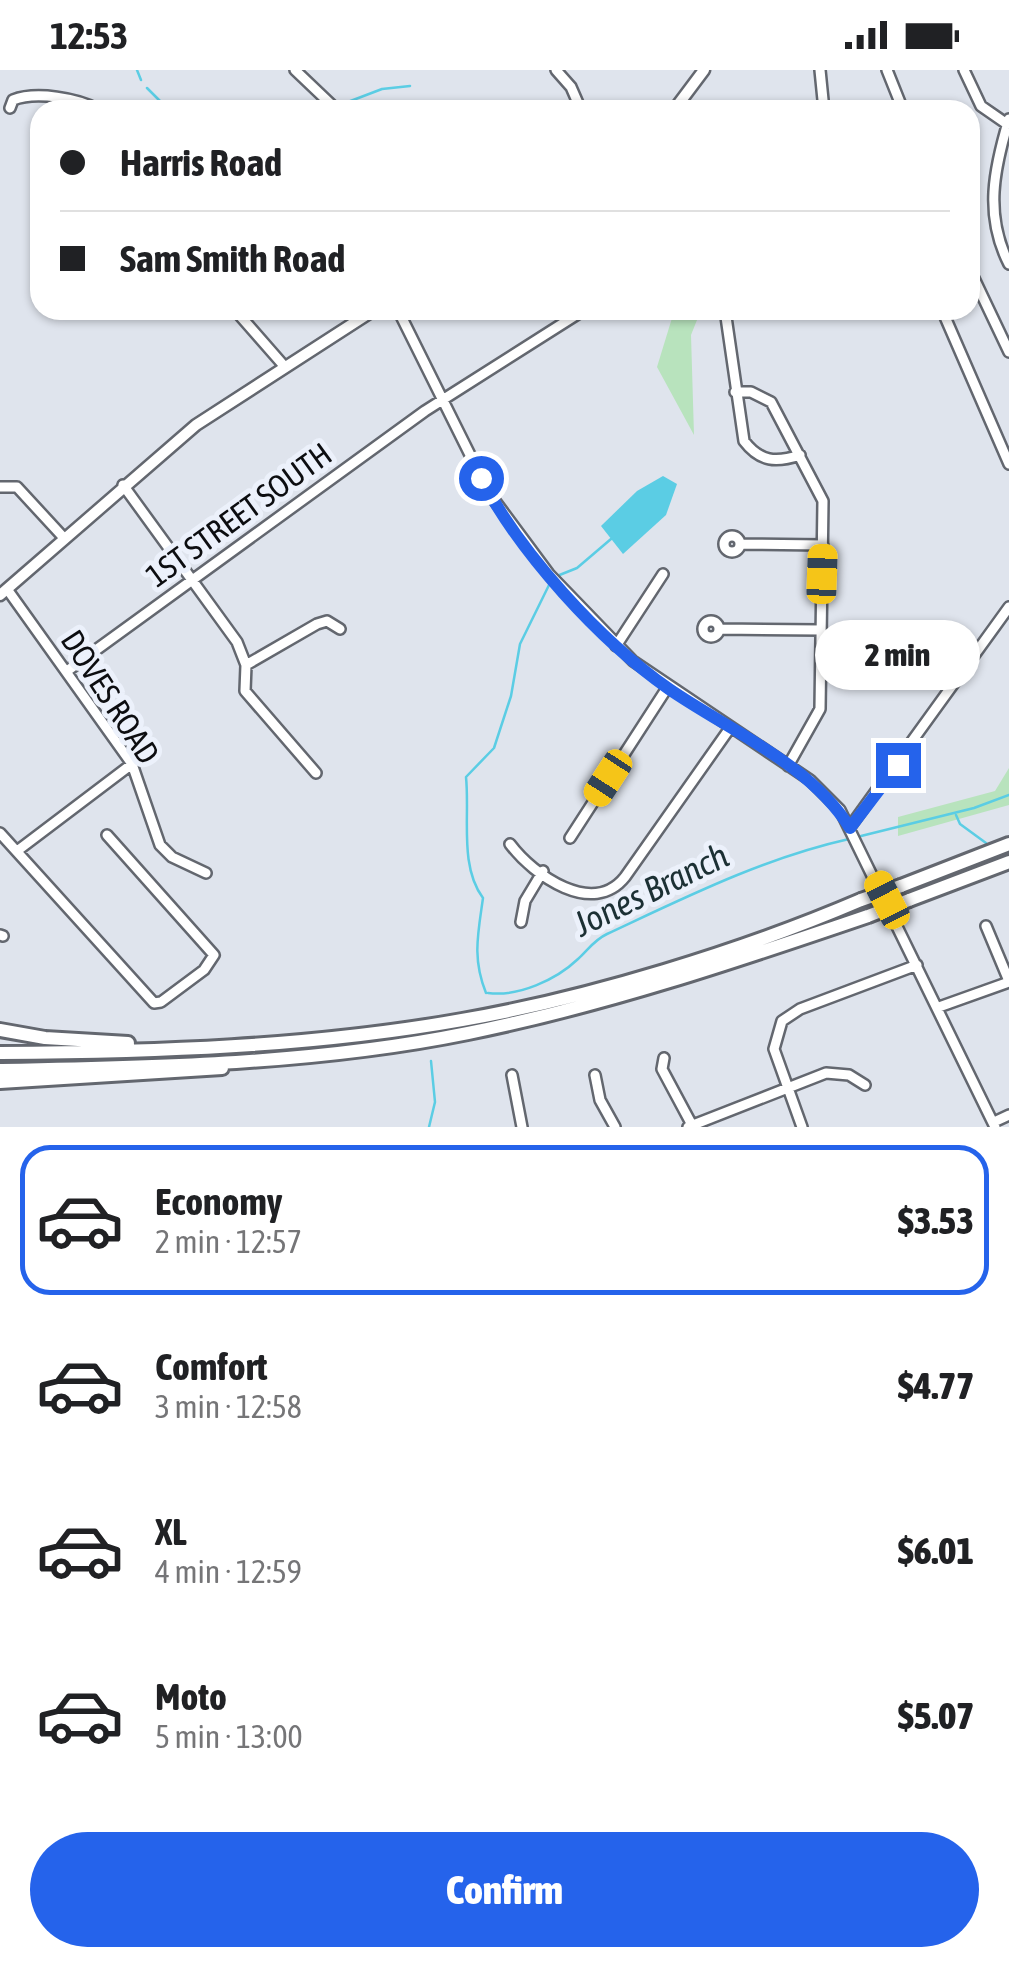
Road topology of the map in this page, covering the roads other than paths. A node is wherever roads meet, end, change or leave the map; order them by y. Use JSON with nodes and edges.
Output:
{"nodes":[{"id":1,"x":295,"y":70,"type":"edge"},
{"id":2,"x":556,"y":70,"type":"edge"},
{"id":3,"x":704,"y":70,"type":"edge"},
{"id":4,"x":820,"y":70,"type":"edge"},
{"id":5,"x":887,"y":70,"type":"edge"},
{"id":6,"x":964,"y":70,"type":"edge"},
{"id":7,"x":69,"y":100,"type":"edge"},
{"id":8,"x":326,"y":100,"type":"edge"},
{"id":9,"x":576,"y":100,"type":"edge"},
{"id":10,"x":682,"y":100,"type":"edge"},
{"id":11,"x":823,"y":100,"type":"edge"},
{"id":12,"x":899,"y":100,"type":"edge"},
{"id":13,"x":977,"y":100,"type":"edge"},
{"id":14,"x":980,"y":106,"type":"edge"},
{"id":15,"x":10,"y":108,"type":"dead end"},
{"id":16,"x":1008,"y":122,"type":"edge"},
{"id":17,"x":1009,"y":264,"type":"edge"},
{"id":18,"x":980,"y":291,"type":"edge"},
{"id":19,"x":244,"y":320,"type":"edge"},
{"id":20,"x":358,"y":320,"type":"edge"},
{"id":21,"x":403,"y":320,"type":"edge"},
{"id":22,"x":568,"y":320,"type":"edge"},
{"id":23,"x":726,"y":320,"type":"edge"},
{"id":24,"x":946,"y":320,"type":"edge"},
{"id":25,"x":1009,"y":352,"type":"edge"},
{"id":26,"x":284,"y":367,"type":"junction"},
{"id":27,"x":735,"y":392,"type":"junction"},
{"id":28,"x":442,"y":400,"type":"junction"},
{"id":29,"x":800,"y":455,"type":"junction"},
{"id":30,"x":1009,"y":464,"type":"edge"},
{"id":31,"x":122,"y":485,"type":"junction"},
{"id":32,"x":0,"y":487,"type":"edge"},
{"id":33,"x":64,"y":538,"type":"junction"},
{"id":34,"x":740,"y":544,"type":"dead end"},
{"id":35,"x":823,"y":545,"type":"junction"},
{"id":36,"x":663,"y":574,"type":"dead end"},
{"id":37,"x":192,"y":580,"type":"junction"},
{"id":38,"x":3,"y":592,"type":"edge"},
{"id":39,"x":1009,"y":607,"type":"edge"},
{"id":40,"x":340,"y":629,"type":"dead end"},
{"id":41,"x":719,"y":629,"type":"dead end"},
{"id":42,"x":821,"y":630,"type":"junction"},
{"id":43,"x":616,"y":646,"type":"junction"},
{"id":44,"x":246,"y":665,"type":"junction"},
{"id":45,"x":66,"y":671,"type":"junction"},
{"id":46,"x":667,"y":688,"type":"junction"},
{"id":47,"x":730,"y":728,"type":"junction"},
{"id":48,"x":132,"y":764,"type":"junction"},
{"id":49,"x":788,"y":766,"type":"junction"},
{"id":50,"x":316,"y":773,"type":"dead end"},
{"id":51,"x":850,"y":828,"type":"junction"},
{"id":52,"x":0,"y":833,"type":"edge"},
{"id":53,"x":107,"y":835,"type":"dead end"},
{"id":54,"x":570,"y":838,"type":"dead end"},
{"id":55,"x":510,"y":844,"type":"dead end"},
{"id":56,"x":1009,"y":844,"type":"edge"},
{"id":57,"x":17,"y":851,"type":"junction"},
{"id":58,"x":1009,"y":862,"type":"edge"},
{"id":59,"x":542,"y":872,"type":"junction"},
{"id":60,"x":206,"y":874,"type":"dead end"},
{"id":61,"x":521,"y":922,"type":"dead end"},
{"id":62,"x":986,"y":926,"type":"dead end"},
{"id":63,"x":917,"y":965,"type":"junction"},
{"id":64,"x":1009,"y":981,"type":"edge"},
{"id":65,"x":939,"y":1007,"type":"junction"},
{"id":66,"x":0,"y":1030,"type":"edge"},
{"id":67,"x":220,"y":1048,"type":"junction"},
{"id":68,"x":0,"y":1053,"type":"edge"},
{"id":69,"x":314,"y":1056,"type":"junction"},
{"id":70,"x":664,"y":1058,"type":"dead end"},
{"id":71,"x":0,"y":1070,"type":"edge"},
{"id":72,"x":512,"y":1075,"type":"dead end"},
{"id":73,"x":594,"y":1076,"type":"dead end"},
{"id":74,"x":0,"y":1082,"type":"edge"},
{"id":75,"x":865,"y":1085,"type":"dead end"},
{"id":76,"x":787,"y":1088,"type":"junction"},
{"id":77,"x":1009,"y":1116,"type":"edge"},
{"id":78,"x":995,"y":1124,"type":"edge"},
{"id":79,"x":690,"y":1126,"type":"edge"},
{"id":80,"x":522,"y":1127,"type":"edge"},
{"id":81,"x":615,"y":1127,"type":"edge"},
{"id":82,"x":802,"y":1127,"type":"edge"}],
"edges":[{"from":1,"to":8,"type":"street"},
{"from":2,"to":9,"type":"street"},
{"from":3,"to":10,"type":"main road"},
{"from":4,"to":11,"type":"street"},
{"from":5,"to":12,"type":"street"},
{"from":6,"to":13,"type":"street"},
{"from":7,"to":15,"type":"street"},
{"from":14,"to":16,"type":"street"},
{"from":16,"to":17,"type":"street"},
{"from":18,"to":25,"type":"street"},
{"from":19,"to":26,"type":"street"},
{"from":20,"to":26,"type":"main road"},
{"from":21,"to":28,"type":"street"},
{"from":22,"to":28,"type":"street","name":"1ST STREET SOUTH"},
{"from":23,"to":27,"type":"street"},
{"from":24,"to":30,"type":"street"},
{"from":26,"to":31,"type":"main road"},
{"from":27,"to":29,"type":"street"},
{"from":27,"to":29,"type":"street"},
{"from":28,"to":37,"type":"street","name":"1ST STREET SOUTH"},
{"from":28,"to":43,"type":"street"},
{"from":29,"to":35,"type":"street"},
{"from":31,"to":33,"type":"main road"},
{"from":31,"to":37,"type":"street"},
{"from":32,"to":33,"type":"street"},
{"from":33,"to":38,"type":"main road"},
{"from":34,"to":35,"type":"street"},
{"from":35,"to":42,"type":"street"},
{"from":36,"to":43,"type":"street"},
{"from":37,"to":44,"type":"street"},
{"from":37,"to":45,"type":"street","name":"1ST STREET SOUTH"},
{"from":38,"to":45,"type":"street","name":"DOVES ROAD"},
{"from":39,"to":51,"type":"street"},
{"from":40,"to":44,"type":"street"},
{"from":41,"to":42,"type":"street"},
{"from":42,"to":49,"type":"street"},
{"from":43,"to":46,"type":"street"},
{"from":44,"to":50,"type":"street"},
{"from":45,"to":48,"type":"street","name":"DOVES ROAD"},
{"from":46,"to":47,"type":"street"},
{"from":46,"to":54,"type":"street"},
{"from":47,"to":49,"type":"street"},
{"from":47,"to":59,"type":"street"},
{"from":48,"to":57,"type":"street"},
{"from":48,"to":60,"type":"street","name":"DOVES ROAD"},
{"from":49,"to":51,"type":"street"},
{"from":51,"to":63,"type":"street"},
{"from":52,"to":57,"type":"street"},
{"from":53,"to":57,"type":"street"},
{"from":55,"to":59,"type":"street"},
{"from":56,"to":67,"type":"highway","bridge":true},
{"from":58,"to":69,"type":"highway","bridge":true},
{"from":59,"to":61,"type":"street"},
{"from":62,"to":64,"type":"street"},
{"from":63,"to":65,"type":"street"},
{"from":63,"to":76,"type":"street"},
{"from":64,"to":65,"type":"street"},
{"from":65,"to":78,"type":"street"},
{"from":66,"to":67,"type":"highway"},
{"from":67,"to":68,"type":"highway"},
{"from":69,"to":71,"type":"highway"},
{"from":69,"to":74,"type":"highway"},
{"from":70,"to":79,"type":"street"},
{"from":72,"to":80,"type":"street"},
{"from":73,"to":81,"type":"street"},
{"from":75,"to":76,"type":"street"},
{"from":76,"to":79,"type":"street"},
{"from":76,"to":82,"type":"street"},
{"from":77,"to":78,"type":"street"}]}
